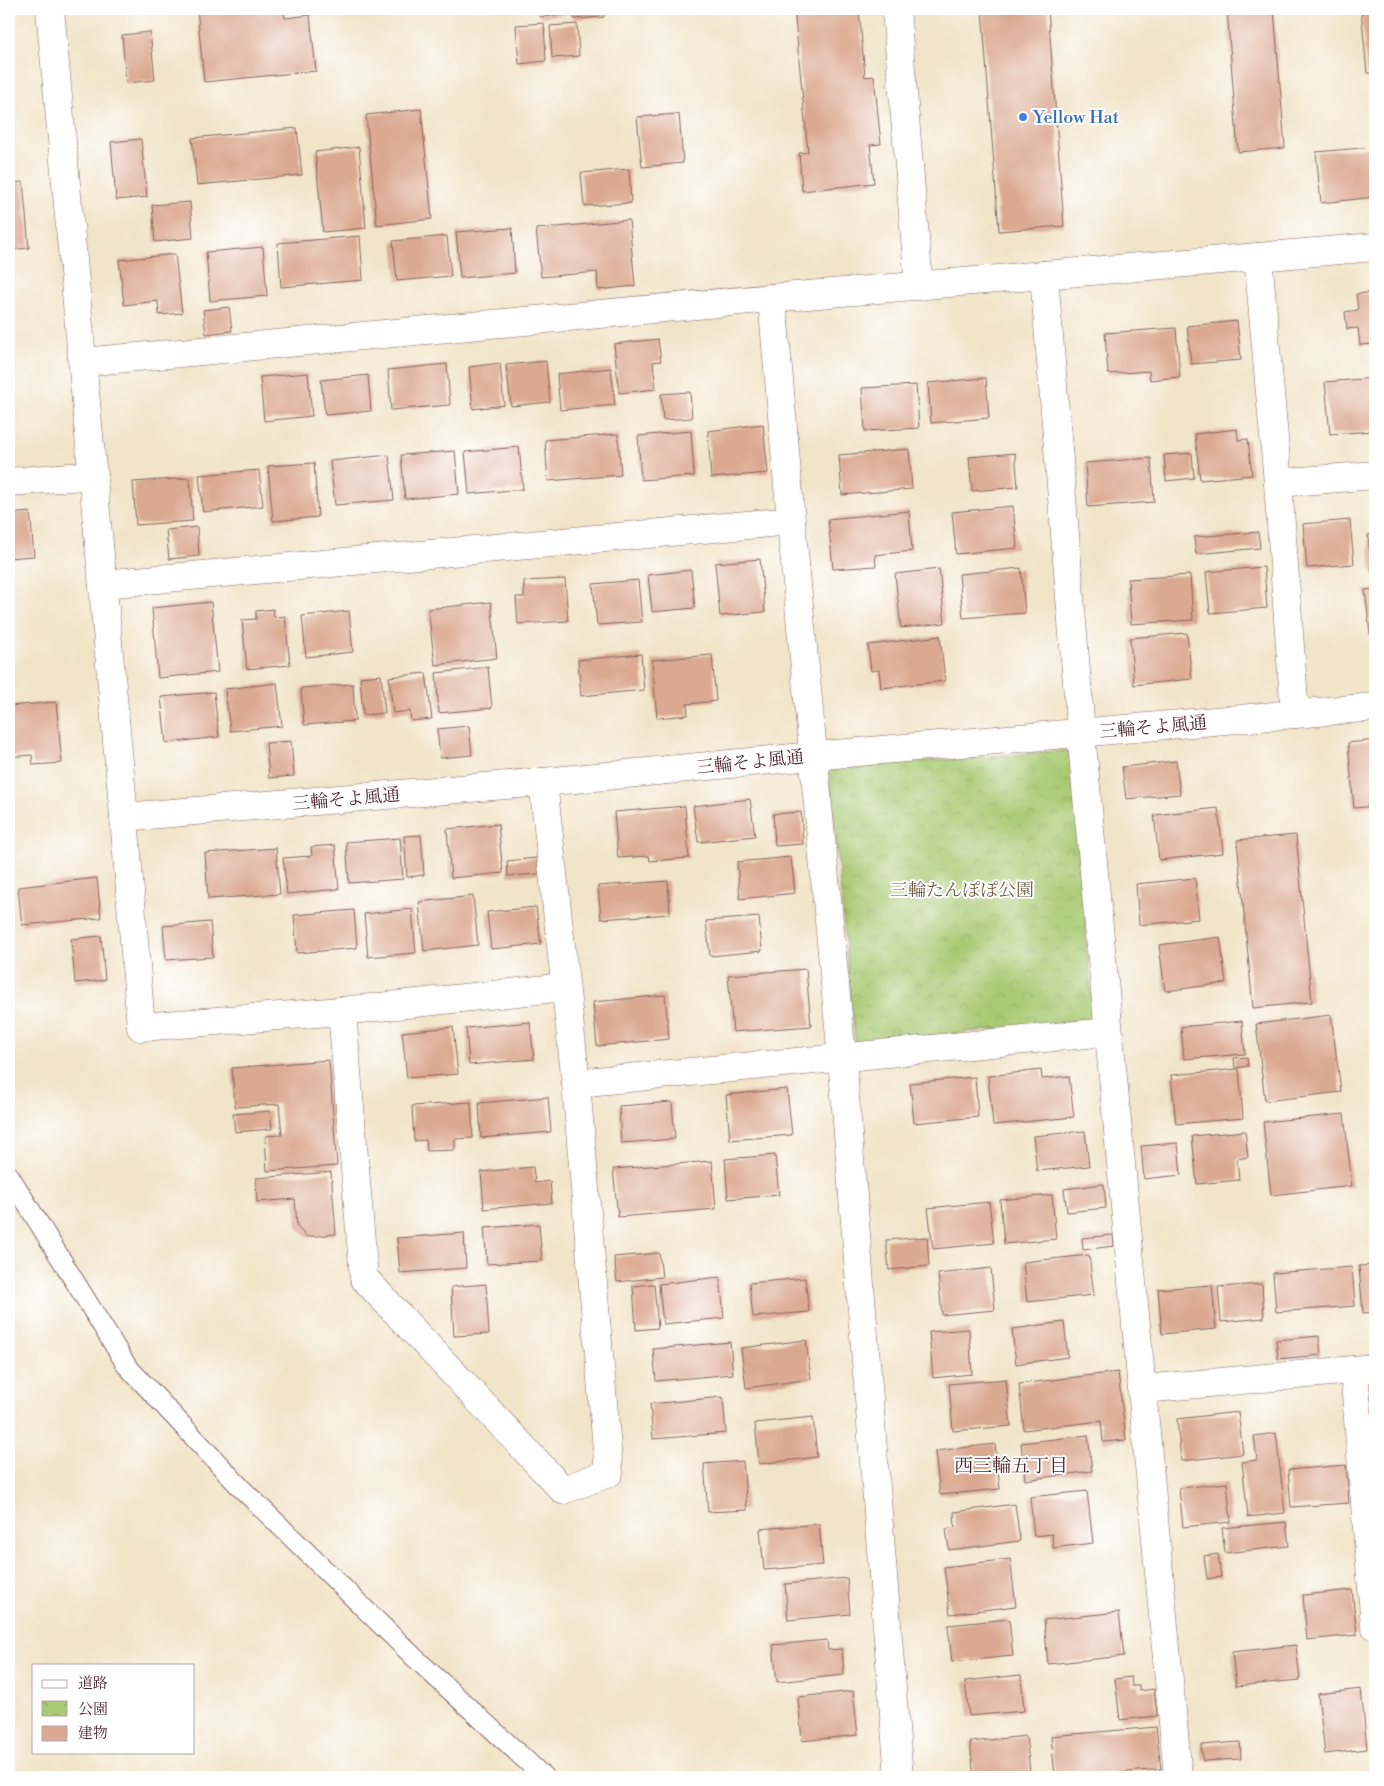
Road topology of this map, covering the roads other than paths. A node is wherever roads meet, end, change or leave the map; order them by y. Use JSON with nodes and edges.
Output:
{"nodes":[{"id":1,"x":50,"y":9,"type":"edge"},
{"id":2,"x":896,"y":9,"type":"edge"},
{"id":3,"x":1375,"y":247,"type":"edge"},
{"id":4,"x":1258,"y":257,"type":"junction"},
{"id":5,"x":1044,"y":275,"type":"junction"},
{"id":6,"x":919,"y":286,"type":"junction"},
{"id":7,"x":772,"y":298,"type":"junction"},
{"id":8,"x":83,"y":362,"type":"junction"},
{"id":9,"x":94,"y":475,"type":"junction"},
{"id":10,"x":1375,"y":475,"type":"edge"},
{"id":11,"x":9,"y":482,"type":"edge"},
{"id":12,"x":1278,"y":483,"type":"junction"},
{"id":13,"x":791,"y":521,"type":"junction"},
{"id":14,"x":104,"y":584,"type":"junction"},
{"id":15,"x":1375,"y":707,"type":"edge"},
{"id":16,"x":1295,"y":714,"type":"junction"},
{"id":17,"x":1082,"y":733,"type":"junction"},
{"id":18,"x":813,"y":756,"type":"junction"},
{"id":19,"x":543,"y":782,"type":"junction"},
{"id":20,"x":124,"y":817,"type":"junction"},
{"id":21,"x":565,"y":987,"type":"junction"},
{"id":22,"x":342,"y":1011,"type":"junction"},
{"id":23,"x":1108,"y":1032,"type":"junction"},
{"id":24,"x":842,"y":1058,"type":"junction"},
{"id":25,"x":576,"y":1083,"type":"junction"},
{"id":26,"x":9,"y":1175,"type":"edge"},
{"id":27,"x":1365,"y":1369,"type":"edge"},
{"id":28,"x":1143,"y":1389,"type":"junction"},
{"id":29,"x":1375,"y":1626,"type":"edge"},
{"id":30,"x":544,"y":1777,"type":"edge"},
{"id":31,"x":899,"y":1777,"type":"edge"},
{"id":32,"x":1178,"y":1777,"type":"edge"}],
"edges":[{"from":1,"to":8,"type":"street"},
{"from":2,"to":6,"type":"street"},
{"from":3,"to":4,"type":"street"},
{"from":4,"to":5,"type":"street"},
{"from":4,"to":12,"type":"street"},
{"from":5,"to":6,"type":"street"},
{"from":5,"to":17,"type":"street"},
{"from":6,"to":7,"type":"street"},
{"from":7,"to":8,"type":"street"},
{"from":7,"to":13,"type":"street"},
{"from":8,"to":9,"type":"street"},
{"from":9,"to":11,"type":"street"},
{"from":9,"to":14,"type":"street"},
{"from":10,"to":12,"type":"street"},
{"from":12,"to":16,"type":"street"},
{"from":13,"to":14,"type":"street"},
{"from":13,"to":18,"type":"street"},
{"from":14,"to":20,"type":"street"},
{"from":15,"to":16,"type":"street","name":"三輪そよ風通"},
{"from":16,"to":17,"type":"street","name":"三輪そよ風通"},
{"from":17,"to":18,"type":"street","name":"三輪そよ風通"},
{"from":17,"to":23,"type":"street"},
{"from":18,"to":19,"type":"street","name":"三輪そよ風通"},
{"from":18,"to":24,"type":"street"},
{"from":19,"to":20,"type":"street","name":"三輪そよ風通"},
{"from":19,"to":21,"type":"street"},
{"from":20,"to":22,"type":"street"},
{"from":21,"to":22,"type":"street"},
{"from":21,"to":25,"type":"street"},
{"from":22,"to":25,"type":"street"},
{"from":23,"to":24,"type":"street"},
{"from":23,"to":28,"type":"street"},
{"from":24,"to":25,"type":"street"},
{"from":24,"to":31,"type":"street"},
{"from":26,"to":30,"type":"lane"},
{"from":27,"to":28,"type":"street"},
{"from":27,"to":29,"type":"street"},
{"from":28,"to":32,"type":"street"}]}
